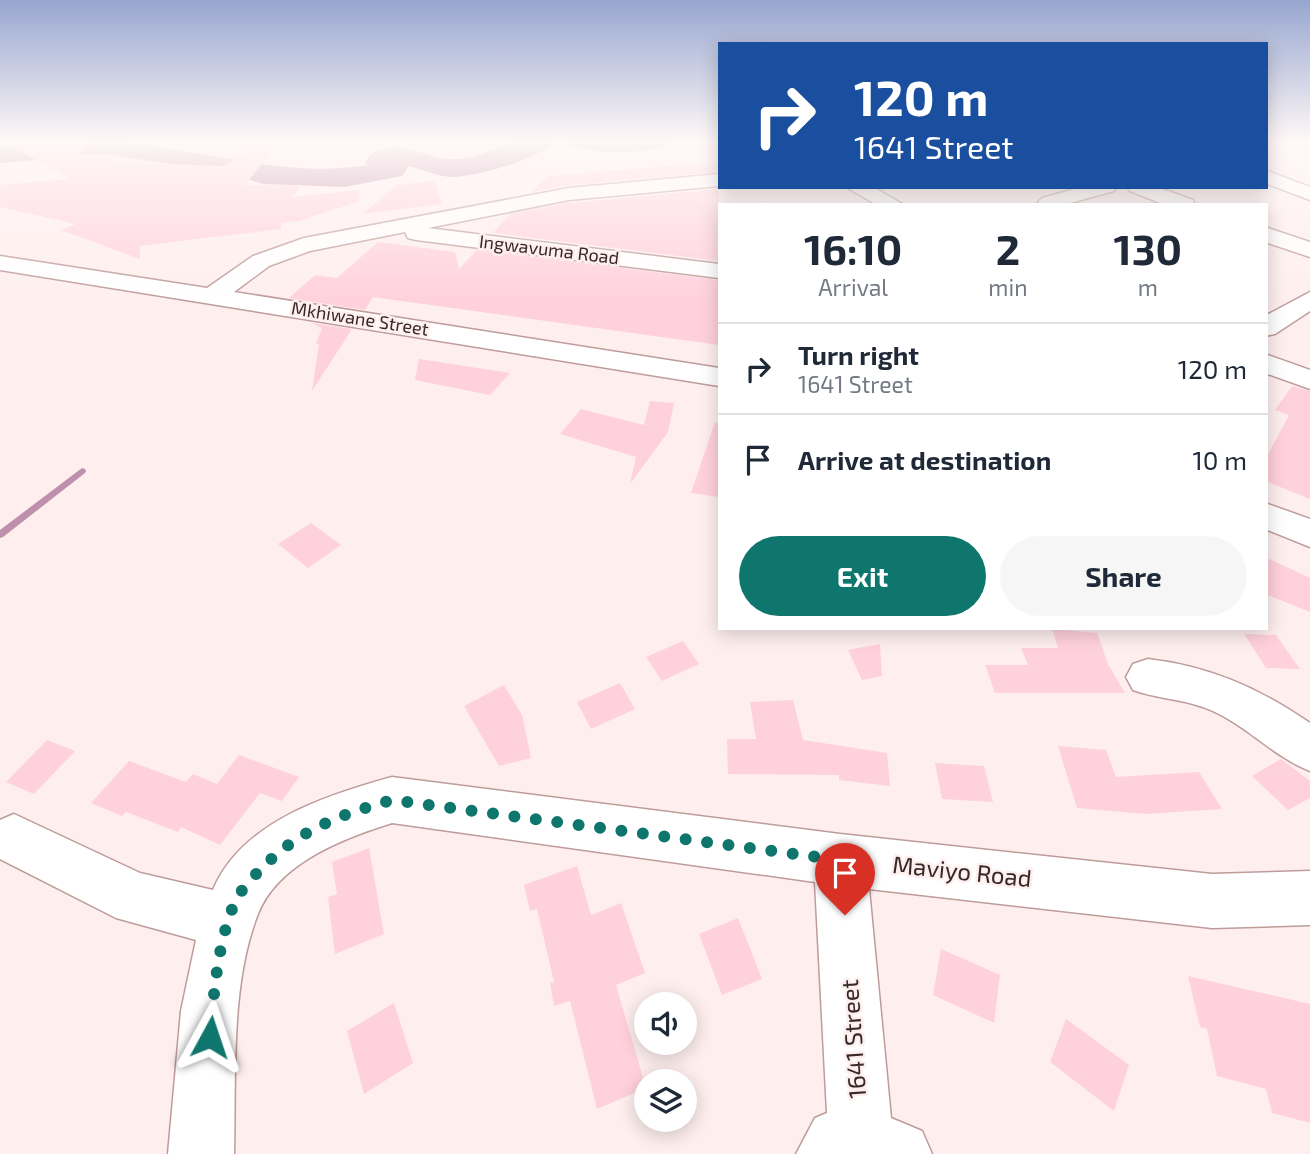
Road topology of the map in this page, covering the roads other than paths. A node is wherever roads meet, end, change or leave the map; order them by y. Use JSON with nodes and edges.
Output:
{"nodes":[{"id":1,"x":572,"y":194,"type":"edge"},
{"id":2,"x":870,"y":194,"type":"edge"},
{"id":3,"x":1081,"y":194,"type":"edge"},
{"id":4,"x":1155,"y":194,"type":"edge"},
{"id":5,"x":1049,"y":202,"type":"dead end"},
{"id":6,"x":890,"y":203,"type":"edge"},
{"id":7,"x":1180,"y":203,"type":"edge"},
{"id":8,"x":378,"y":229,"type":"junction"},
{"id":9,"x":1268,"y":235,"type":"edge"},
{"id":10,"x":1310,"y":250,"type":"edge"},
{"id":11,"x":0,"y":263,"type":"edge"},
{"id":12,"x":718,"y":271,"type":"edge"},
{"id":13,"x":213,"y":296,"type":"junction"},
{"id":14,"x":1310,"y":300,"type":"edge"},
{"id":15,"x":1268,"y":326,"type":"edge"},
{"id":16,"x":1268,"y":364,"type":"edge"},
{"id":17,"x":718,"y":377,"type":"edge"},
{"id":18,"x":1310,"y":380,"type":"edge"},
{"id":19,"x":1268,"y":515,"type":"edge"},
{"id":20,"x":1310,"y":534,"type":"edge"},
{"id":21,"x":1148,"y":677,"type":"dead end"},
{"id":22,"x":1310,"y":750,"type":"edge"},
{"id":23,"x":14,"y":839,"type":"dead end"},
{"id":24,"x":840,"y":860,"type":"junction"},
{"id":25,"x":1310,"y":898,"type":"edge"},
{"id":26,"x":229,"y":921,"type":"junction"},
{"id":27,"x":863,"y":1149,"type":"edge"},
{"id":28,"x":201,"y":1154,"type":"edge"}],
"edges":[{"from":1,"to":8,"type":"street"},
{"from":2,"to":6,"type":"street"},
{"from":3,"to":5,"type":"street"},
{"from":4,"to":7,"type":"street"},
{"from":8,"to":12,"type":"street","name":"Ingwavuma Road"},
{"from":8,"to":13,"type":"street"},
{"from":9,"to":10,"type":"street"},
{"from":11,"to":13,"type":"street","name":"Mkhiwane Street"},
{"from":13,"to":17,"type":"street","name":"Mkhiwane Street"},
{"from":14,"to":15,"type":"street"},
{"from":16,"to":18,"type":"street"},
{"from":19,"to":20,"type":"street"},
{"from":21,"to":22,"type":"street"},
{"from":23,"to":26,"type":"street"},
{"from":24,"to":25,"type":"street","name":"Maviyo Road"},
{"from":24,"to":26,"type":"street","name":"Maviyo Road"},
{"from":24,"to":27,"type":"street","name":"1641 Street"},
{"from":26,"to":28,"type":"street","name":"Maviyo Road"}]}
